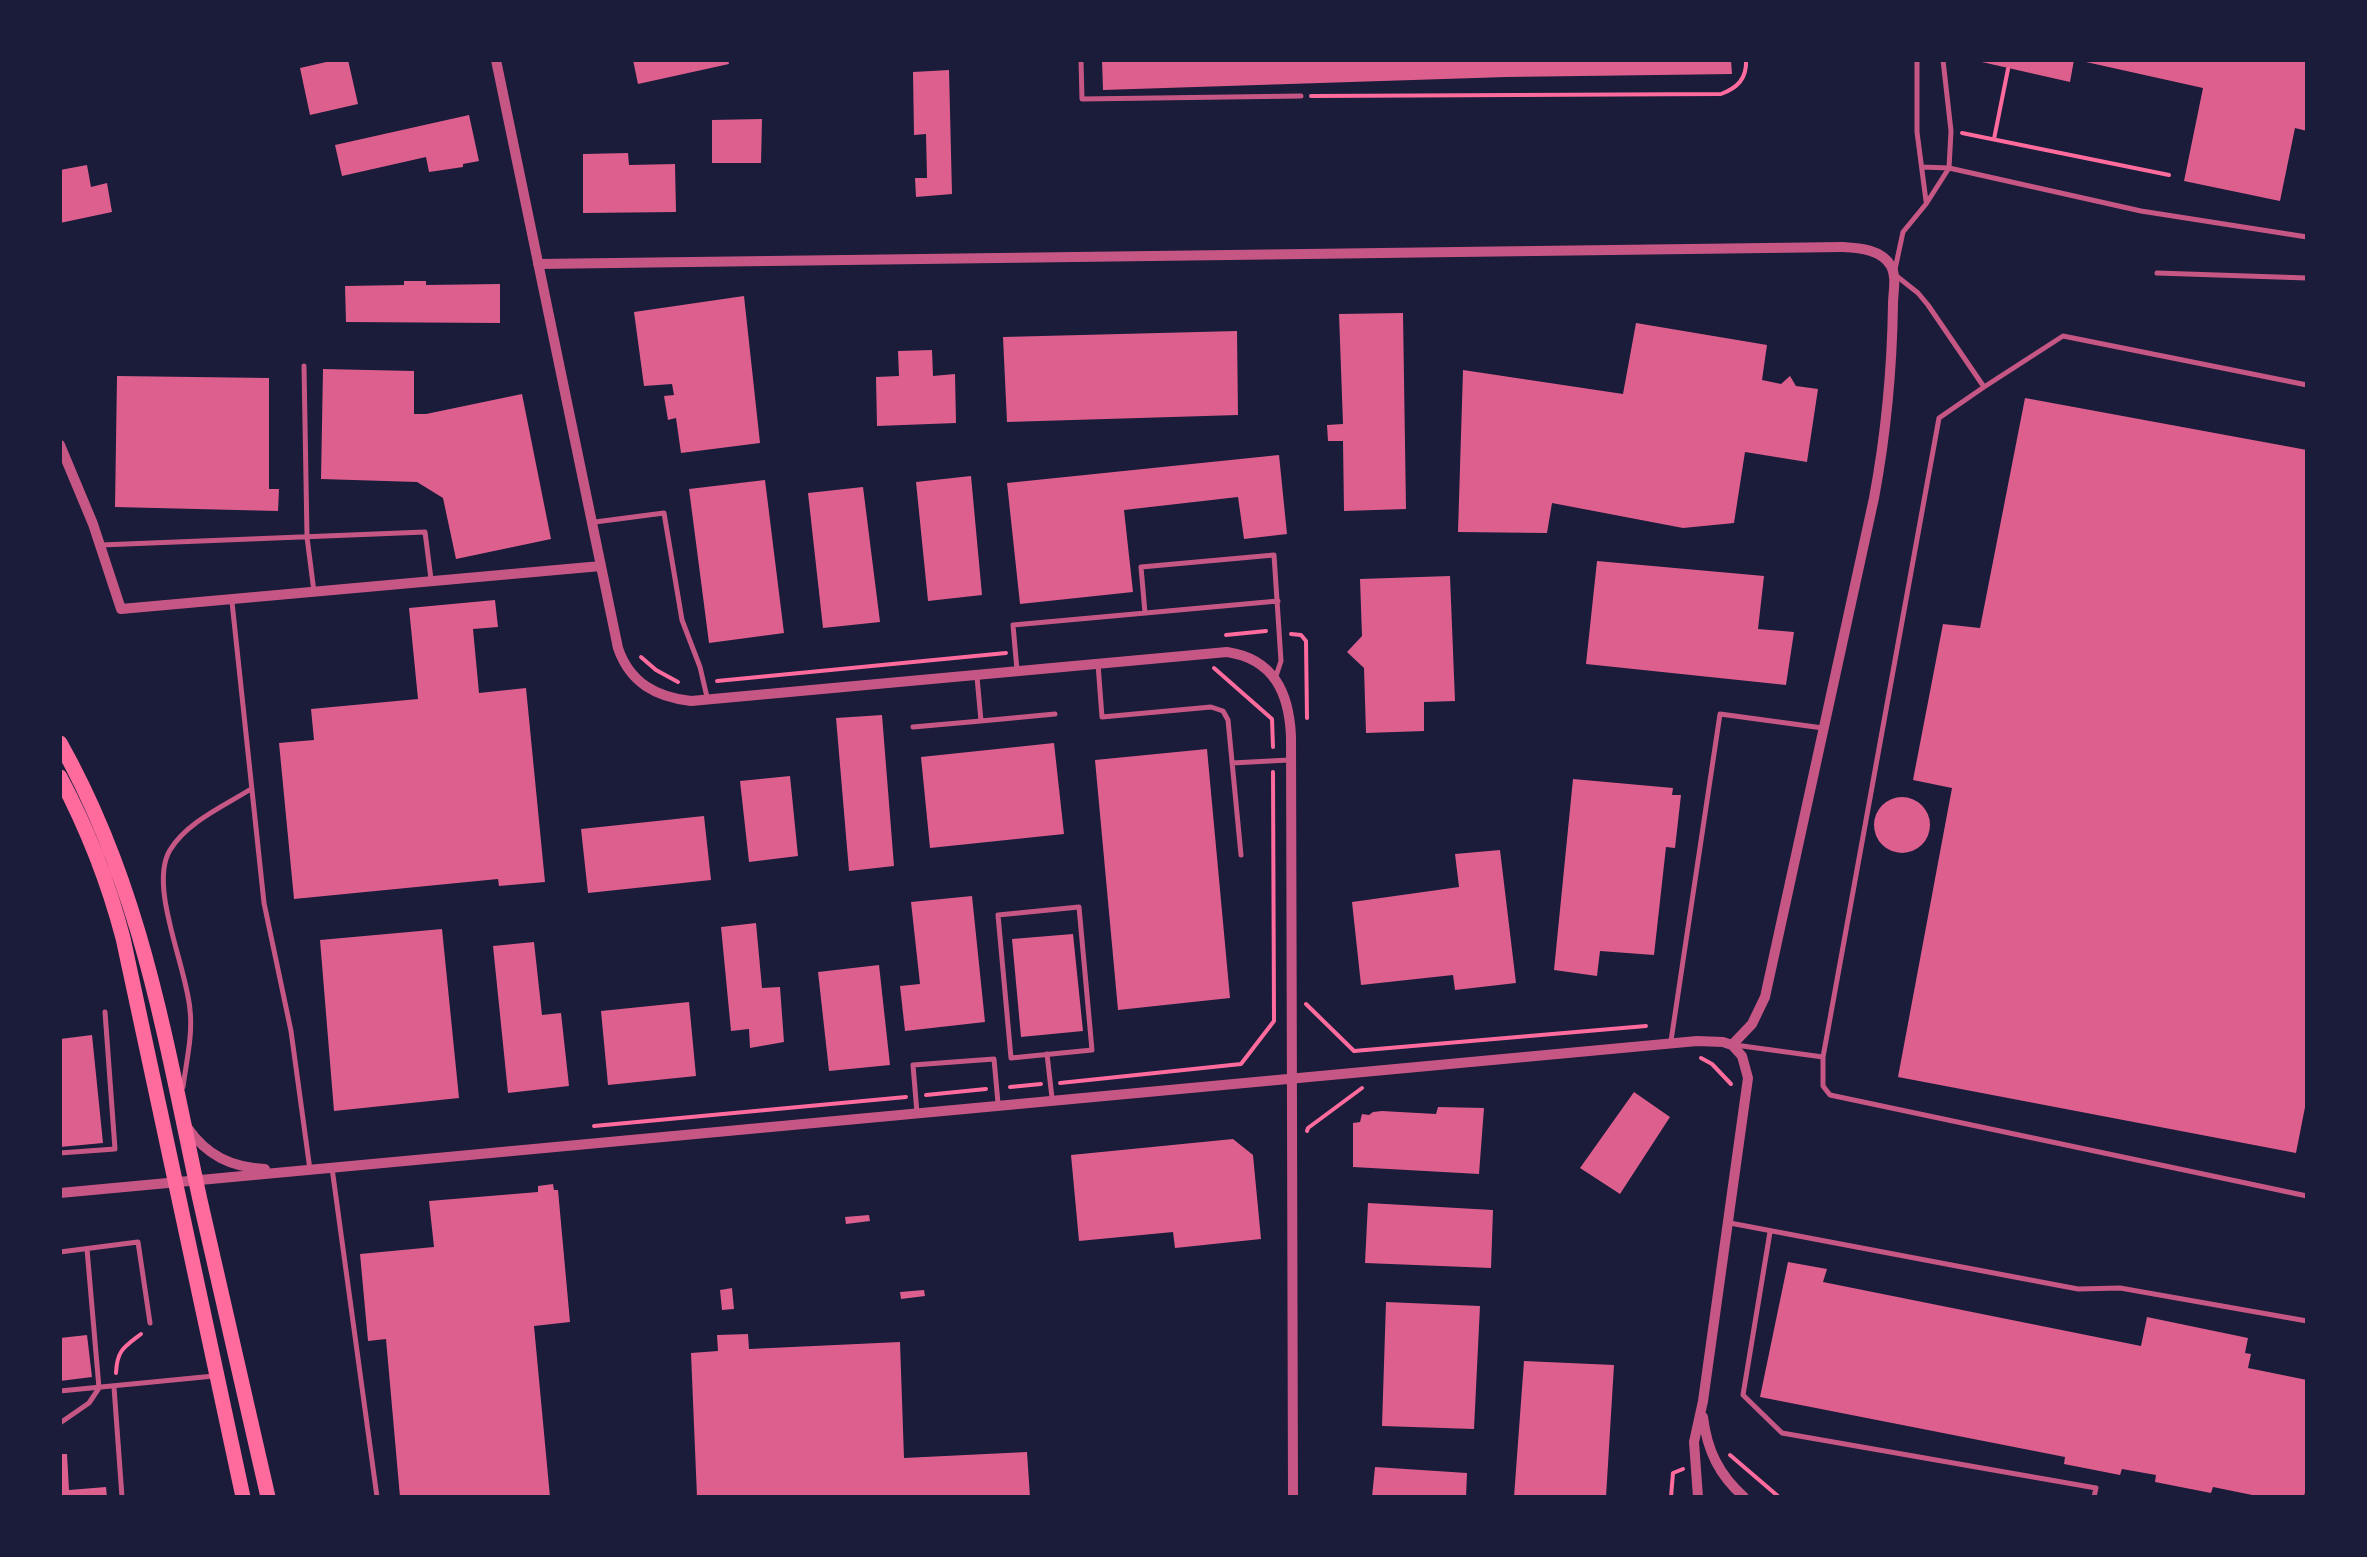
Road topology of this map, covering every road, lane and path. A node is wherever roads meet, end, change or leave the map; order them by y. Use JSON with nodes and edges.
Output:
{"nodes":[{"id":1,"x":496,"y":60,"type":"edge"},
{"id":2,"x":1080,"y":60,"type":"edge"},
{"id":3,"x":1746,"y":60,"type":"edge"},
{"id":4,"x":1918,"y":60,"type":"edge"},
{"id":5,"x":1943,"y":60,"type":"edge"},
{"id":6,"x":2008,"y":69,"type":"dead end"},
{"id":7,"x":1302,"y":96,"type":"joint"},
{"id":8,"x":1951,"y":131,"type":"junction"},
{"id":9,"x":1994,"y":139,"type":"junction"},
{"id":10,"x":1922,"y":167,"type":"junction"},
{"id":11,"x":1949,"y":168,"type":"junction"},
{"id":12,"x":2169,"y":175,"type":"dead end"},
{"id":13,"x":1926,"y":204,"type":"junction"},
{"id":14,"x":2307,"y":237,"type":"edge"},
{"id":15,"x":538,"y":264,"type":"junction"},
{"id":16,"x":2158,"y":273,"type":"dead end"},
{"id":17,"x":1894,"y":274,"type":"junction"},
{"id":18,"x":2307,"y":278,"type":"edge"},
{"id":19,"x":304,"y":366,"type":"dead end"},
{"id":20,"x":2307,"y":385,"type":"edge"},
{"id":21,"x":1984,"y":387,"type":"junction"},
{"id":22,"x":60,"y":445,"type":"edge"},
{"id":23,"x":592,"y":522,"type":"junction"},
{"id":24,"x":307,"y":537,"type":"junction"},
{"id":25,"x":101,"y":545,"type":"junction"},
{"id":26,"x":601,"y":566,"type":"junction"},
{"id":27,"x":432,"y":581,"type":"junction"},
{"id":28,"x":314,"y":592,"type":"junction"},
{"id":29,"x":232,"y":599,"type":"junction"},
{"id":30,"x":1278,"y":600,"type":"junction"},
{"id":31,"x":1145,"y":613,"type":"junction"},
{"id":32,"x":636,"y":650,"type":"dead end"},
{"id":33,"x":1016,"y":652,"type":"junction"},
{"id":34,"x":1098,"y":663,"type":"junction"},
{"id":35,"x":1214,"y":668,"type":"dead end"},
{"id":36,"x":1017,"y":670,"type":"junction"},
{"id":37,"x":977,"y":674,"type":"junction"},
{"id":38,"x":1275,"y":679,"type":"junction"},
{"id":39,"x":704,"y":682,"type":"junction"},
{"id":40,"x":708,"y":700,"type":"junction"},
{"id":41,"x":1055,"y":714,"type":"dead end"},
{"id":42,"x":981,"y":720,"type":"junction"},
{"id":43,"x":912,"y":726,"type":"dead end"},
{"id":44,"x":1824,"y":728,"type":"junction"},
{"id":45,"x":60,"y":743,"type":"edge"},
{"id":46,"x":1291,"y":760,"type":"junction"},
{"id":47,"x":1274,"y":761,"type":"junction"},
{"id":48,"x":1232,"y":763,"type":"junction"},
{"id":49,"x":60,"y":776,"type":"edge"},
{"id":50,"x":252,"y":789,"type":"junction"},
{"id":51,"x":1241,"y":855,"type":"dead end"},
{"id":52,"x":1306,"y":1004,"type":"dead end"},
{"id":53,"x":105,"y":1012,"type":"dead end"},
{"id":54,"x":1646,"y":1026,"type":"dead end"},
{"id":55,"x":1671,"y":1044,"type":"junction"},
{"id":56,"x":1732,"y":1045,"type":"junction"},
{"id":57,"x":1048,"y":1054,"type":"junction"},
{"id":58,"x":1688,"y":1055,"type":"dead end"},
{"id":59,"x":1823,"y":1056,"type":"junction"},
{"id":60,"x":1292,"y":1079,"type":"junction"},
{"id":61,"x":1050,"y":1084,"type":"junction"},
{"id":62,"x":1366,"y":1086,"type":"dead end"},
{"id":63,"x":996,"y":1088,"type":"junction"},
{"id":64,"x":1734,"y":1093,"type":"dead end"},
{"id":65,"x":916,"y":1096,"type":"junction"},
{"id":66,"x":1052,"y":1101,"type":"junction"},
{"id":67,"x":181,"y":1105,"type":"junction"},
{"id":68,"x":998,"y":1106,"type":"junction"},
{"id":69,"x":917,"y":1114,"type":"junction"},
{"id":70,"x":185,"y":1124,"type":"junction"},
{"id":71,"x":594,"y":1126,"type":"dead end"},
{"id":72,"x":1307,"y":1135,"type":"dead end"},
{"id":73,"x":60,"y":1153,"type":"edge"},
{"id":74,"x":332,"y":1168,"type":"junction"},
{"id":75,"x":306,"y":1170,"type":"junction"},
{"id":76,"x":196,"y":1180,"type":"junction"},
{"id":77,"x":177,"y":1182,"type":"junction"},
{"id":78,"x":60,"y":1193,"type":"edge"},
{"id":79,"x":2307,"y":1196,"type":"edge"},
{"id":80,"x":1727,"y":1222,"type":"junction"},
{"id":81,"x":1770,"y":1230,"type":"junction"},
{"id":82,"x":87,"y":1249,"type":"junction"},
{"id":83,"x":60,"y":1252,"type":"edge"},
{"id":84,"x":2307,"y":1322,"type":"edge"},
{"id":85,"x":150,"y":1323,"type":"joint"},
{"id":86,"x":217,"y":1376,"type":"junction"},
{"id":87,"x":114,"y":1387,"type":"junction"},
{"id":88,"x":99,"y":1388,"type":"junction"},
{"id":89,"x":60,"y":1391,"type":"edge"},
{"id":90,"x":1702,"y":1401,"type":"junction"},
{"id":91,"x":60,"y":1423,"type":"edge"},
{"id":92,"x":1726,"y":1451,"type":"dead end"},
{"id":93,"x":1684,"y":1468,"type":"dead end"},
{"id":94,"x":122,"y":1497,"type":"edge"},
{"id":95,"x":243,"y":1497,"type":"edge"},
{"id":96,"x":268,"y":1497,"type":"edge"},
{"id":97,"x":377,"y":1497,"type":"edge"},
{"id":98,"x":1293,"y":1497,"type":"edge"},
{"id":99,"x":1671,"y":1497,"type":"edge"},
{"id":100,"x":1698,"y":1497,"type":"edge"},
{"id":101,"x":1744,"y":1497,"type":"edge"},
{"id":102,"x":1779,"y":1497,"type":"edge"},
{"id":103,"x":2094,"y":1497,"type":"edge"}],
"edges":[{"from":1,"to":15,"type":"street"},
{"from":2,"to":7,"type":"lane"},
{"from":3,"to":7,"type":"path"},
{"from":4,"to":10,"type":"lane"},
{"from":5,"to":8,"type":"lane"},
{"from":6,"to":9,"type":"path"},
{"from":8,"to":9,"type":"path"},
{"from":8,"to":11,"type":"lane"},
{"from":9,"to":12,"type":"path"},
{"from":10,"to":11,"type":"lane"},
{"from":10,"to":13,"type":"lane"},
{"from":11,"to":13,"type":"lane"},
{"from":11,"to":14,"type":"lane"},
{"from":13,"to":17,"type":"lane"},
{"from":15,"to":17,"type":"street"},
{"from":15,"to":23,"type":"street"},
{"from":16,"to":18,"type":"lane"},
{"from":17,"to":21,"type":"lane"},
{"from":17,"to":44,"type":"street"},
{"from":19,"to":24,"type":"lane"},
{"from":20,"to":21,"type":"lane"},
{"from":21,"to":59,"type":"lane"},
{"from":22,"to":25,"type":"street"},
{"from":23,"to":26,"type":"street"},
{"from":23,"to":39,"type":"lane"},
{"from":24,"to":25,"type":"lane"},
{"from":24,"to":27,"type":"lane"},
{"from":24,"to":28,"type":"lane"},
{"from":25,"to":29,"type":"street"},
{"from":26,"to":27,"type":"street"},
{"from":26,"to":40,"type":"street"},
{"from":27,"to":28,"type":"street"},
{"from":28,"to":29,"type":"street"},
{"from":29,"to":50,"type":"lane"},
{"from":30,"to":31,"type":"lane"},
{"from":30,"to":31,"type":"lane"},
{"from":30,"to":38,"type":"lane"},
{"from":31,"to":33,"type":"lane"},
{"from":32,"to":39,"type":"path"},
{"from":33,"to":36,"type":"lane"},
{"from":33,"to":39,"type":"path"},
{"from":34,"to":36,"type":"street"},
{"from":34,"to":38,"type":"street"},
{"from":34,"to":48,"type":"lane"},
{"from":35,"to":47,"type":"path"},
{"from":36,"to":37,"type":"street"},
{"from":37,"to":40,"type":"street"},
{"from":37,"to":42,"type":"lane"},
{"from":38,"to":46,"type":"street"},
{"from":39,"to":40,"type":"lane"},
{"from":41,"to":42,"type":"lane"},
{"from":42,"to":43,"type":"lane"},
{"from":44,"to":55,"type":"lane"},
{"from":44,"to":56,"type":"street"},
{"from":45,"to":67,"type":"main road"},
{"from":46,"to":47,"type":"lane"},
{"from":46,"to":60,"type":"street"},
{"from":47,"to":48,"type":"lane"},
{"from":47,"to":61,"type":"path"},
{"from":48,"to":51,"type":"lane"},
{"from":49,"to":77,"type":"main road"},
{"from":50,"to":67,"type":"lane"},
{"from":50,"to":75,"type":"lane"},
{"from":52,"to":54,"type":"path"},
{"from":53,"to":73,"type":"lane"},
{"from":55,"to":56,"type":"street"},
{"from":55,"to":60,"type":"street"},
{"from":56,"to":59,"type":"lane"},
{"from":56,"to":80,"type":"street"},
{"from":57,"to":57,"type":"lane"},
{"from":57,"to":61,"type":"lane"},
{"from":58,"to":64,"type":"path"},
{"from":59,"to":79,"type":"lane"},
{"from":60,"to":66,"type":"street"},
{"from":60,"to":98,"type":"street"},
{"from":61,"to":63,"type":"path"},
{"from":61,"to":66,"type":"lane"},
{"from":62,"to":72,"type":"path"},
{"from":63,"to":65,"type":"path"},
{"from":63,"to":65,"type":"lane"},
{"from":63,"to":68,"type":"lane"},
{"from":65,"to":69,"type":"lane"},
{"from":65,"to":71,"type":"path"},
{"from":66,"to":68,"type":"street"},
{"from":67,"to":70,"type":"main road"},
{"from":68,"to":69,"type":"street"},
{"from":69,"to":74,"type":"street"},
{"from":70,"to":75,"type":"street"},
{"from":70,"to":76,"type":"main road"},
{"from":74,"to":75,"type":"street"},
{"from":74,"to":97,"type":"lane"},
{"from":75,"to":76,"type":"street"},
{"from":76,"to":77,"type":"street"},
{"from":76,"to":96,"type":"main road"},
{"from":77,"to":78,"type":"street"},
{"from":77,"to":86,"type":"main road"},
{"from":80,"to":81,"type":"lane"},
{"from":80,"to":90,"type":"street"},
{"from":81,"to":84,"type":"lane"},
{"from":81,"to":103,"type":"lane"},
{"from":82,"to":83,"type":"lane"},
{"from":82,"to":85,"type":"lane"},
{"from":82,"to":88,"type":"lane"},
{"from":85,"to":87,"type":"path"},
{"from":86,"to":87,"type":"lane"},
{"from":86,"to":95,"type":"main road"},
{"from":87,"to":88,"type":"lane"},
{"from":87,"to":94,"type":"lane"},
{"from":88,"to":89,"type":"lane"},
{"from":88,"to":91,"type":"lane"},
{"from":90,"to":100,"type":"street"},
{"from":90,"to":101,"type":"street"},
{"from":92,"to":102,"type":"path"},
{"from":93,"to":99,"type":"path"}]}
